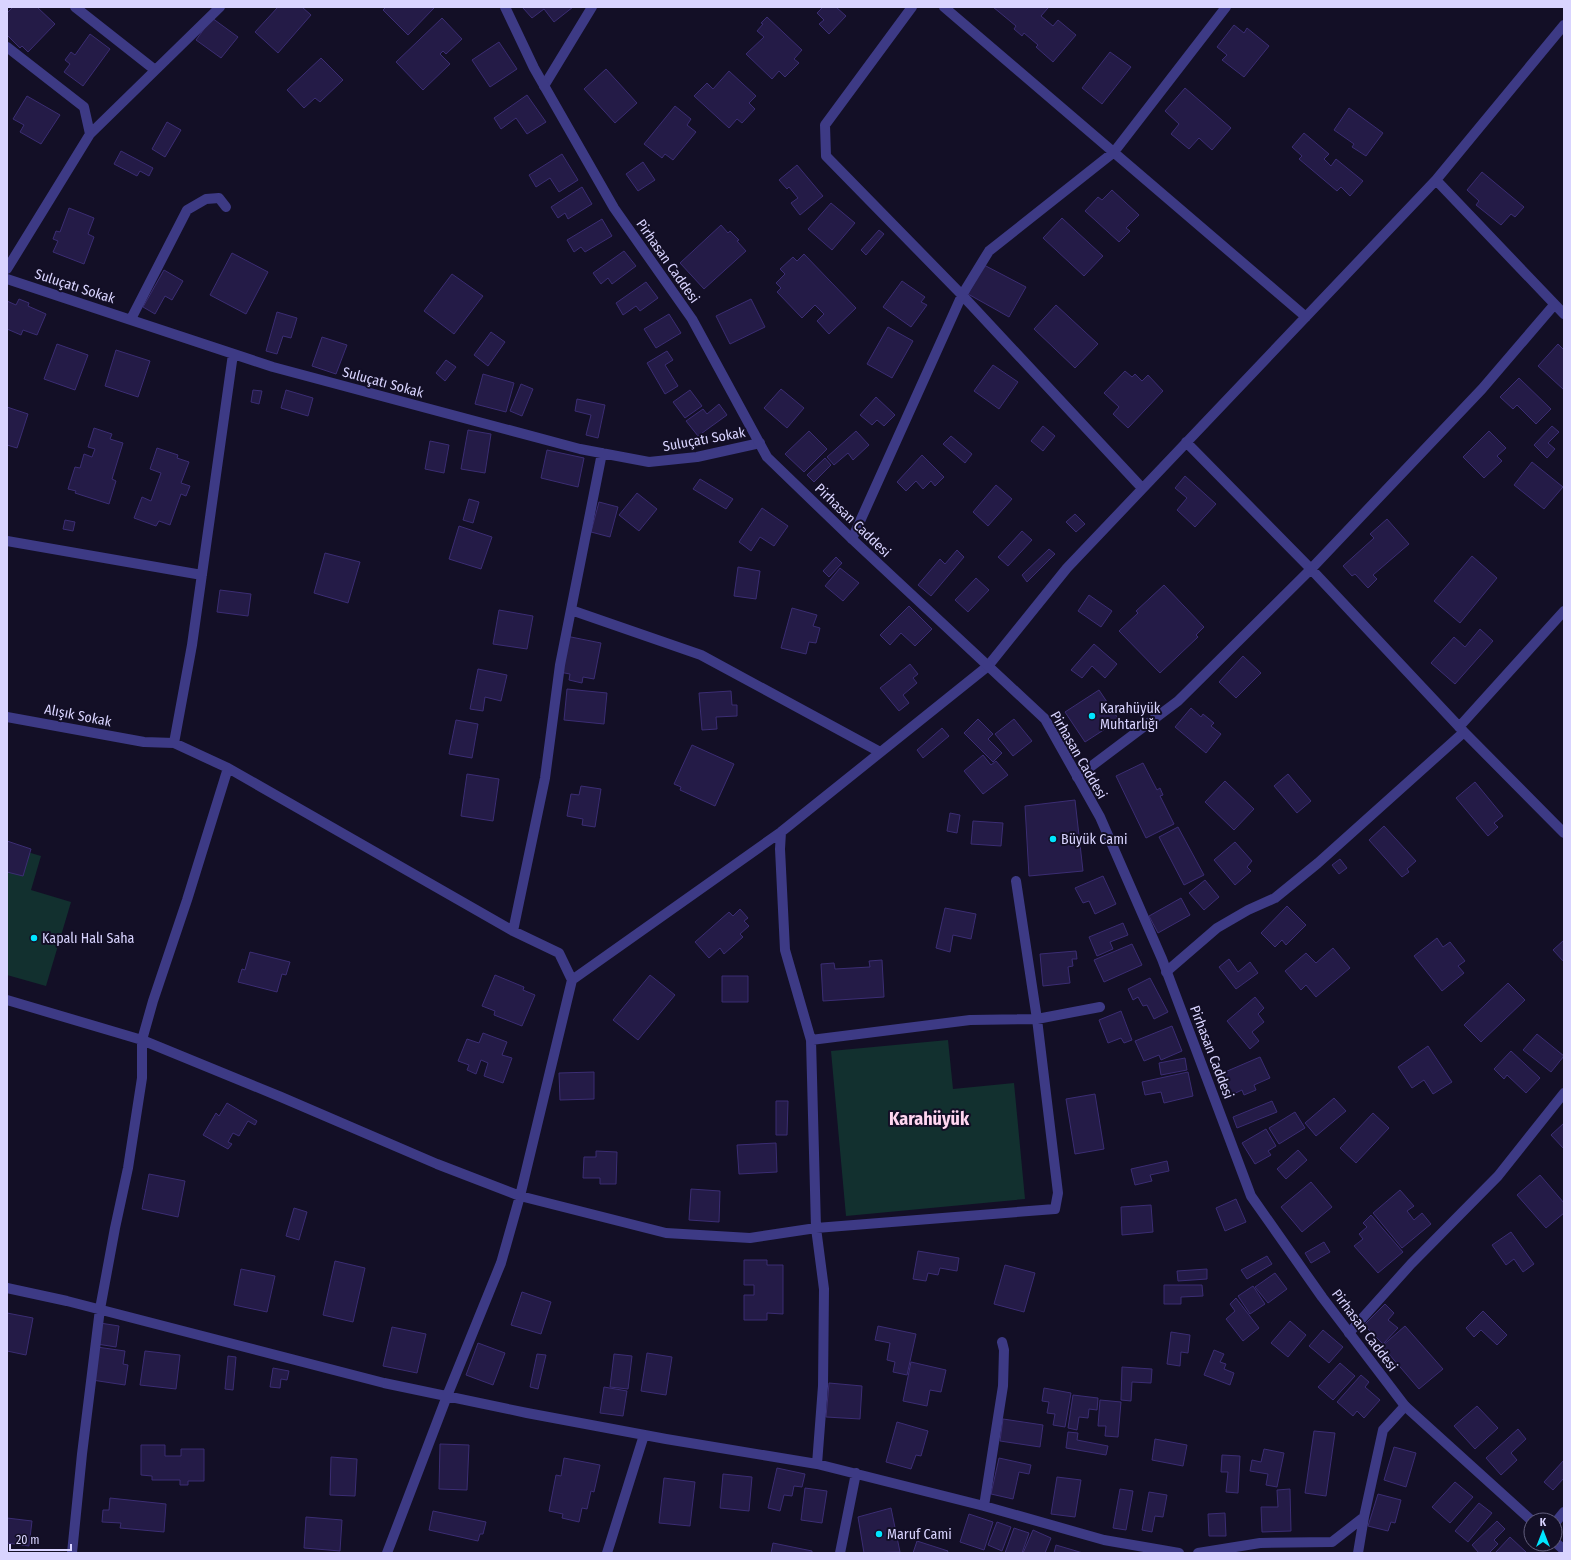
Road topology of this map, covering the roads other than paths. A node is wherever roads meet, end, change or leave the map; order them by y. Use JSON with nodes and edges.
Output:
{"nodes":[{"id":1,"x":75,"y":7,"type":"edge"},
{"id":2,"x":220,"y":7,"type":"edge"},
{"id":3,"x":505,"y":7,"type":"edge"},
{"id":4,"x":592,"y":7,"type":"edge"},
{"id":5,"x":912,"y":7,"type":"edge"},
{"id":6,"x":944,"y":7,"type":"edge"},
{"id":7,"x":1226,"y":7,"type":"edge"},
{"id":8,"x":1564,"y":25,"type":"edge"},
{"id":9,"x":7,"y":47,"type":"edge"},
{"id":10,"x":155,"y":70,"type":"junction"},
{"id":11,"x":544,"y":86,"type":"junction"},
{"id":12,"x":90,"y":134,"type":"junction"},
{"id":13,"x":1114,"y":152,"type":"junction"},
{"id":14,"x":1436,"y":180,"type":"junction"},
{"id":15,"x":226,"y":207,"type":"dead end"},
{"id":16,"x":7,"y":269,"type":"edge"},
{"id":17,"x":7,"y":279,"type":"edge"},
{"id":18,"x":962,"y":296,"type":"junction"},
{"id":19,"x":1554,"y":305,"type":"junction"},
{"id":20,"x":1564,"y":314,"type":"edge"},
{"id":21,"x":1306,"y":317,"type":"junction"},
{"id":22,"x":131,"y":319,"type":"junction"},
{"id":23,"x":233,"y":354,"type":"junction"},
{"id":24,"x":1186,"y":442,"type":"junction"},
{"id":25,"x":760,"y":443,"type":"junction"},
{"id":26,"x":602,"y":453,"type":"junction"},
{"id":27,"x":1142,"y":488,"type":"junction"},
{"id":28,"x":852,"y":539,"type":"junction"},
{"id":29,"x":7,"y":541,"type":"edge"},
{"id":30,"x":1311,"y":569,"type":"junction"},
{"id":31,"x":202,"y":575,"type":"junction"},
{"id":32,"x":571,"y":610,"type":"junction"},
{"id":33,"x":1564,"y":611,"type":"edge"},
{"id":34,"x":988,"y":666,"type":"junction"},
{"id":35,"x":7,"y":717,"type":"edge"},
{"id":36,"x":1462,"y":729,"type":"junction"},
{"id":37,"x":174,"y":743,"type":"junction"},
{"id":38,"x":880,"y":752,"type":"junction"},
{"id":39,"x":228,"y":768,"type":"junction"},
{"id":40,"x":1077,"y":777,"type":"junction"},
{"id":41,"x":781,"y":832,"type":"junction"},
{"id":42,"x":1564,"y":833,"type":"edge"},
{"id":43,"x":1016,"y":881,"type":"dead end"},
{"id":44,"x":513,"y":932,"type":"junction"},
{"id":45,"x":1166,"y":972,"type":"junction"},
{"id":46,"x":572,"y":980,"type":"junction"},
{"id":47,"x":7,"y":1000,"type":"edge"},
{"id":48,"x":1100,"y":1007,"type":"dead end"},
{"id":49,"x":1037,"y":1019,"type":"junction"},
{"id":50,"x":142,"y":1040,"type":"junction"},
{"id":51,"x":811,"y":1040,"type":"junction"},
{"id":52,"x":1564,"y":1093,"type":"edge"},
{"id":53,"x":520,"y":1196,"type":"junction"},
{"id":54,"x":816,"y":1228,"type":"junction"},
{"id":55,"x":7,"y":1288,"type":"edge"},
{"id":56,"x":100,"y":1309,"type":"junction"},
{"id":57,"x":1349,"y":1333,"type":"junction"},
{"id":58,"x":1002,"y":1342,"type":"dead end"},
{"id":59,"x":447,"y":1396,"type":"junction"},
{"id":60,"x":1405,"y":1406,"type":"junction"},
{"id":61,"x":644,"y":1435,"type":"junction"},
{"id":62,"x":817,"y":1464,"type":"junction"},
{"id":63,"x":856,"y":1473,"type":"junction"},
{"id":64,"x":984,"y":1506,"type":"junction"},
{"id":65,"x":1523,"y":1513,"type":"edge"},
{"id":66,"x":1364,"y":1517,"type":"junction"},
{"id":67,"x":1172,"y":1552,"type":"edge"},
{"id":68,"x":72,"y":1553,"type":"edge"},
{"id":69,"x":387,"y":1553,"type":"edge"},
{"id":70,"x":607,"y":1553,"type":"edge"},
{"id":71,"x":840,"y":1553,"type":"edge"},
{"id":72,"x":1198,"y":1553,"type":"edge"},
{"id":73,"x":1358,"y":1553,"type":"edge"}],
"edges":[{"from":1,"to":10,"type":"street"},
{"from":2,"to":10,"type":"street"},
{"from":3,"to":11,"type":"street","name":"Pirhasan Caddesi"},
{"from":4,"to":11,"type":"street"},
{"from":5,"to":18,"type":"street"},
{"from":6,"to":13,"type":"street"},
{"from":7,"to":13,"type":"street"},
{"from":8,"to":14,"type":"street"},
{"from":9,"to":12,"type":"street"},
{"from":10,"to":12,"type":"street"},
{"from":11,"to":25,"type":"street","name":"Pirhasan Caddesi"},
{"from":12,"to":16,"type":"street"},
{"from":13,"to":18,"type":"street"},
{"from":13,"to":21,"type":"street"},
{"from":14,"to":19,"type":"street"},
{"from":14,"to":21,"type":"street"},
{"from":15,"to":22,"type":"street"},
{"from":17,"to":22,"type":"street","name":"Suluçatı Sokak"},
{"from":18,"to":27,"type":"street"},
{"from":18,"to":28,"type":"street"},
{"from":19,"to":20,"type":"street"},
{"from":19,"to":30,"type":"street"},
{"from":21,"to":24,"type":"street"},
{"from":22,"to":23,"type":"street","name":"Suluçatı Sokak"},
{"from":23,"to":26,"type":"street","name":"Suluçatı Sokak"},
{"from":23,"to":31,"type":"street"},
{"from":24,"to":27,"type":"street"},
{"from":24,"to":30,"type":"street"},
{"from":25,"to":26,"type":"street","name":"Suluçatı Sokak"},
{"from":25,"to":28,"type":"street","name":"Pirhasan Caddesi"},
{"from":26,"to":32,"type":"street"},
{"from":27,"to":34,"type":"street"},
{"from":28,"to":34,"type":"street","name":"Pirhasan Caddesi"},
{"from":29,"to":31,"type":"street"},
{"from":30,"to":36,"type":"street"},
{"from":30,"to":40,"type":"street"},
{"from":31,"to":37,"type":"street"},
{"from":32,"to":38,"type":"street"},
{"from":32,"to":44,"type":"street"},
{"from":33,"to":36,"type":"street"},
{"from":34,"to":38,"type":"street"},
{"from":34,"to":40,"type":"street","name":"Pirhasan Caddesi"},
{"from":35,"to":37,"type":"street","name":"Alışık Sokak"},
{"from":36,"to":42,"type":"street"},
{"from":36,"to":45,"type":"street"},
{"from":37,"to":39,"type":"street"},
{"from":38,"to":41,"type":"street"},
{"from":39,"to":44,"type":"street"},
{"from":39,"to":50,"type":"street"},
{"from":40,"to":45,"type":"street","name":"Pirhasan Caddesi"},
{"from":41,"to":46,"type":"street"},
{"from":41,"to":51,"type":"street"},
{"from":43,"to":49,"type":"street"},
{"from":44,"to":46,"type":"street"},
{"from":45,"to":57,"type":"street","name":"Pirhasan Caddesi"},
{"from":46,"to":53,"type":"street"},
{"from":47,"to":50,"type":"street"},
{"from":48,"to":49,"type":"street"},
{"from":49,"to":51,"type":"street"},
{"from":49,"to":54,"type":"street"},
{"from":50,"to":53,"type":"street"},
{"from":50,"to":56,"type":"street"},
{"from":51,"to":54,"type":"street"},
{"from":52,"to":57,"type":"street"},
{"from":53,"to":54,"type":"street"},
{"from":53,"to":59,"type":"street"},
{"from":54,"to":62,"type":"street"},
{"from":55,"to":56,"type":"street"},
{"from":56,"to":59,"type":"street"},
{"from":56,"to":68,"type":"street"},
{"from":57,"to":60,"type":"street","name":"Pirhasan Caddesi"},
{"from":58,"to":64,"type":"street"},
{"from":59,"to":61,"type":"street"},
{"from":59,"to":69,"type":"street"},
{"from":60,"to":65,"type":"street","name":"Pirhasan Caddesi"},
{"from":60,"to":66,"type":"street"},
{"from":61,"to":62,"type":"street"},
{"from":61,"to":70,"type":"street"},
{"from":62,"to":63,"type":"street"},
{"from":63,"to":64,"type":"street"},
{"from":63,"to":71,"type":"street"},
{"from":64,"to":67,"type":"street"},
{"from":66,"to":72,"type":"street"},
{"from":66,"to":73,"type":"street"}]}
